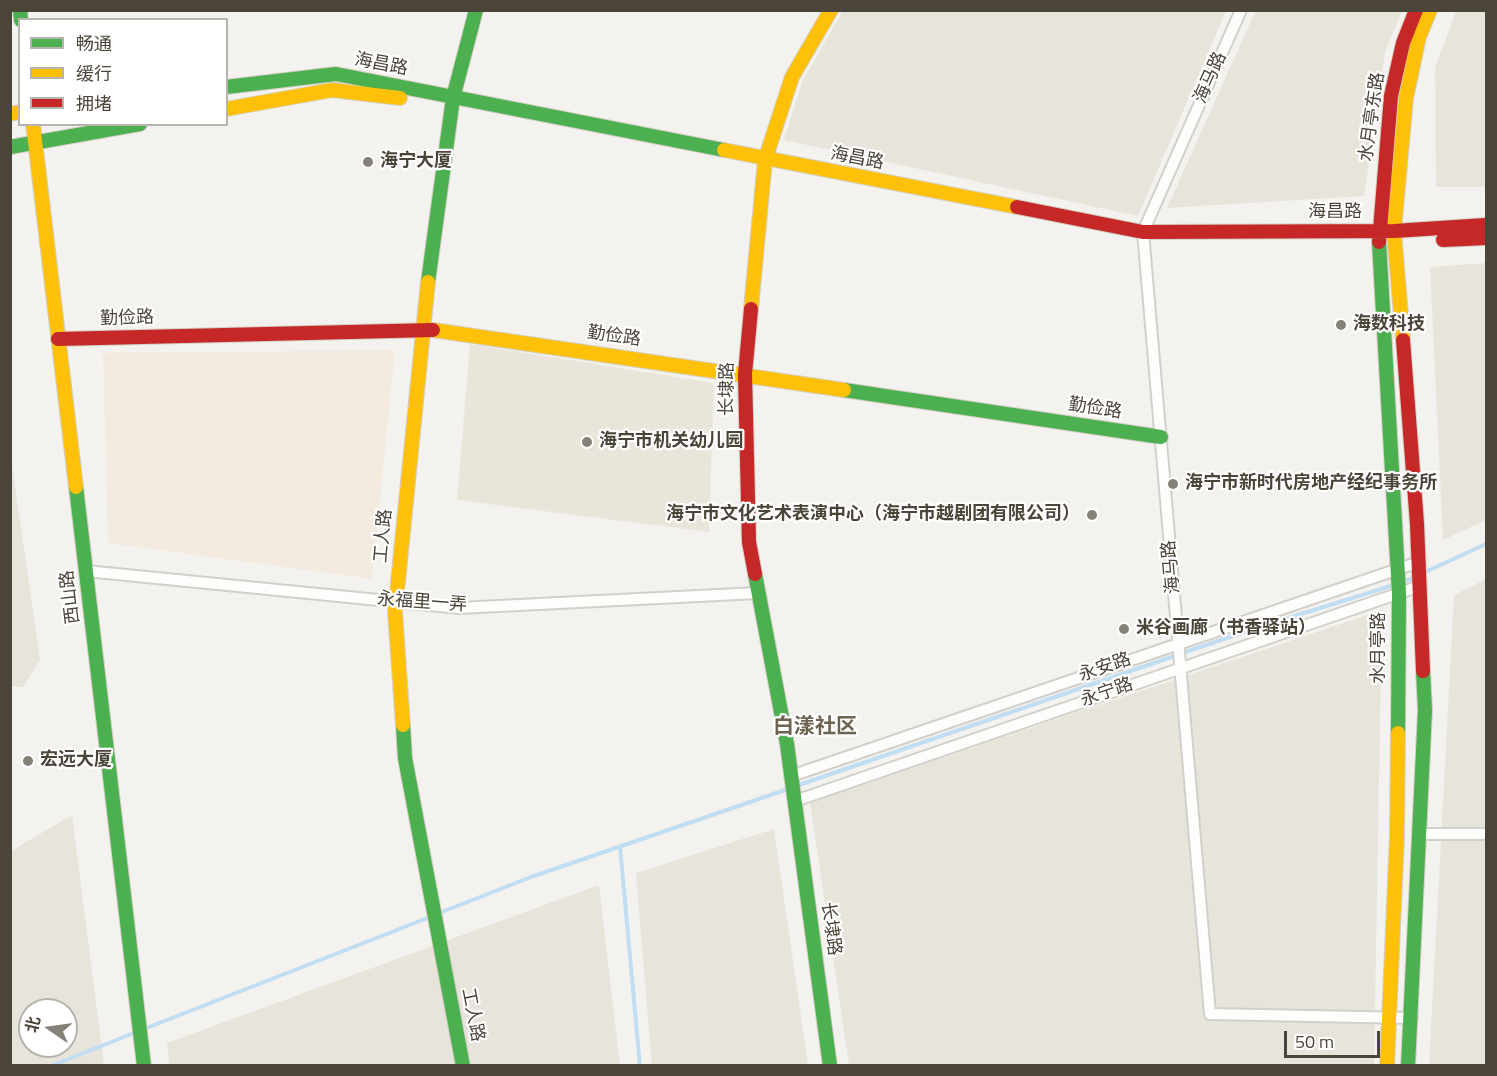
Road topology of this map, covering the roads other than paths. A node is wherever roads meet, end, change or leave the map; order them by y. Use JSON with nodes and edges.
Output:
{"nodes":[{"id":1,"x":476,"y":10,"type":"edge"},
{"id":2,"x":831,"y":10,"type":"edge"},
{"id":3,"x":1241,"y":10,"type":"edge"},
{"id":4,"x":1416,"y":10,"type":"edge"},
{"id":5,"x":1430,"y":10,"type":"edge"},
{"id":6,"x":228,"y":87,"type":"edge"},
{"id":7,"x":453,"y":101,"type":"junction"},
{"id":8,"x":228,"y":109,"type":"edge"},
{"id":9,"x":33,"y":126,"type":"edge"},
{"id":10,"x":129,"y":126,"type":"edge"},
{"id":11,"x":35,"y":143,"type":"junction"},
{"id":12,"x":10,"y":147,"type":"edge"},
{"id":13,"x":764,"y":164,"type":"junction"},
{"id":14,"x":1486,"y":225,"type":"edge"},
{"id":15,"x":1143,"y":235,"type":"junction"},
{"id":16,"x":1378,"y":237,"type":"junction"},
{"id":17,"x":1395,"y":237,"type":"junction"},
{"id":18,"x":1486,"y":238,"type":"edge"},
{"id":19,"x":422,"y":328,"type":"junction"},
{"id":20,"x":58,"y":339,"type":"junction"},
{"id":21,"x":745,"y":374,"type":"junction"},
{"id":22,"x":1161,"y":437,"type":"junction"},
{"id":23,"x":1419,"y":559,"type":"junction"},
{"id":24,"x":1397,"y":569,"type":"junction"},
{"id":25,"x":86,"y":571,"type":"junction"},
{"id":26,"x":1420,"y":589,"type":"junction"},
{"id":27,"x":1399,"y":591,"type":"junction"},
{"id":28,"x":758,"y":592,"type":"junction"},
{"id":29,"x":397,"y":602,"type":"junction"},
{"id":30,"x":1179,"y":645,"type":"junction"},
{"id":31,"x":1180,"y":664,"type":"junction"},
{"id":32,"x":791,"y":777,"type":"junction"},
{"id":33,"x":794,"y":799,"type":"junction"},
{"id":34,"x":1420,"y":834,"type":"junction"},
{"id":35,"x":1486,"y":834,"type":"edge"},
{"id":36,"x":1389,"y":1017,"type":"junction"},
{"id":37,"x":1412,"y":1018,"type":"junction"},
{"id":38,"x":144,"y":1065,"type":"edge"},
{"id":39,"x":463,"y":1065,"type":"edge"},
{"id":40,"x":830,"y":1065,"type":"edge"},
{"id":41,"x":1387,"y":1065,"type":"edge"},
{"id":42,"x":1408,"y":1065,"type":"edge"}],
"edges":[{"from":1,"to":7,"type":"main road","name":"工人路"},
{"from":2,"to":13,"type":"main road","name":"长埭路"},
{"from":3,"to":15,"type":"street","name":"海马路"},
{"from":4,"to":16,"type":"main road","name":"水月亭东路"},
{"from":5,"to":17,"type":"main road","name":"水月亭东路"},
{"from":6,"to":7,"type":"main road","name":"海昌路"},
{"from":7,"to":8,"type":"main road","name":"海昌路"},
{"from":7,"to":13,"type":"main road","name":"海昌路"},
{"from":7,"to":19,"type":"main road","name":"工人路"},
{"from":9,"to":11,"type":"main road","name":"西山路"},
{"from":10,"to":11,"type":"main road"},
{"from":11,"to":12,"type":"main road"},
{"from":11,"to":20,"type":"main road","name":"西山路"},
{"from":13,"to":15,"type":"main road","name":"海昌路"},
{"from":13,"to":21,"type":"main road","name":"长埭路"},
{"from":14,"to":17,"type":"main road","name":"海昌路"},
{"from":15,"to":16,"type":"main road","name":"海昌路"},
{"from":15,"to":22,"type":"street","name":"海马路"},
{"from":16,"to":17,"type":"main road","name":"海昌路"},
{"from":16,"to":24,"type":"main road","name":"水月亭路"},
{"from":17,"to":18,"type":"main road","name":"海昌路"},
{"from":17,"to":23,"type":"main road","name":"水月亭东路"},
{"from":19,"to":20,"type":"main road","name":"勤俭路"},
{"from":19,"to":21,"type":"main road","name":"勤俭路"},
{"from":19,"to":29,"type":"main road","name":"工人路"},
{"from":20,"to":25,"type":"main road","name":"西山路"},
{"from":21,"to":22,"type":"main road","name":"勤俭路"},
{"from":21,"to":28,"type":"main road","name":"长埭路"},
{"from":22,"to":30,"type":"street","name":"海马路"},
{"from":23,"to":24,"type":"street","name":"永安路"},
{"from":23,"to":26,"type":"main road","name":"水月亭东路"},
{"from":24,"to":27,"type":"main road","name":"水月亭路"},
{"from":24,"to":30,"type":"street","name":"永安路"},
{"from":25,"to":29,"type":"street","name":"永福里一弄"},
{"from":25,"to":38,"type":"main road","name":"西山路"},
{"from":26,"to":27,"type":"street","name":"永宁路"},
{"from":26,"to":34,"type":"main road"},
{"from":27,"to":31,"type":"street","name":"永宁路"},
{"from":27,"to":36,"type":"main road","name":"水月亭路"},
{"from":28,"to":29,"type":"street","name":"永福里一弄"},
{"from":28,"to":32,"type":"main road","name":"长埭路"},
{"from":29,"to":39,"type":"main road","name":"工人路"},
{"from":30,"to":31,"type":"street","name":"海马路"},
{"from":30,"to":32,"type":"street","name":"永安路"},
{"from":31,"to":33,"type":"street","name":"永宁路"},
{"from":31,"to":36,"type":"street","name":"海马路"},
{"from":32,"to":33,"type":"main road","name":"长埭路"},
{"from":33,"to":40,"type":"main road","name":"长埭路"},
{"from":34,"to":35,"type":"street"},
{"from":34,"to":37,"type":"main road"},
{"from":36,"to":37,"type":"street","name":"海马路"},
{"from":36,"to":41,"type":"main road","name":"水月亭路"},
{"from":37,"to":42,"type":"main road"}]}
